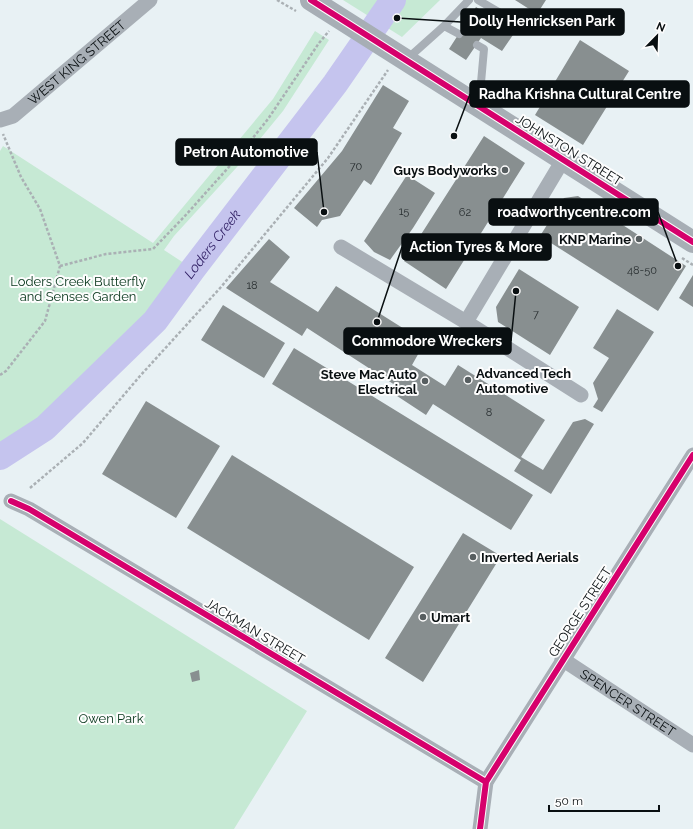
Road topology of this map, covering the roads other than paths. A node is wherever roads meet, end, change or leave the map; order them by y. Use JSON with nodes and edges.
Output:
{"nodes":[{"id":1,"x":150,"y":0,"type":"edge"},
{"id":2,"x":311,"y":0,"type":"edge"},
{"id":3,"x":469,"y":0,"type":"edge"},
{"id":4,"x":478,"y":0,"type":"edge"},
{"id":5,"x":521,"y":25,"type":"dead end"},
{"id":6,"x":444,"y":26,"type":"junction"},
{"id":7,"x":459,"y":34,"type":"dead end"},
{"id":8,"x":476,"y":44,"type":"dead end"},
{"id":9,"x":395,"y":58,"type":"junction"},
{"id":10,"x":479,"y":107,"type":"junction"},
{"id":11,"x":0,"y":120,"type":"edge"},
{"id":12,"x":563,"y":160,"type":"junction"},
{"id":13,"x":693,"y":242,"type":"edge"},
{"id":14,"x":340,"y":247,"type":"dead end"},
{"id":15,"x":466,"y":322,"type":"junction"},
{"id":16,"x":581,"y":395,"type":"dead end"},
{"id":17,"x":693,"y":455,"type":"edge"},
{"id":18,"x":688,"y":475,"type":"edge"},
{"id":19,"x":11,"y":502,"type":"dead end"},
{"id":20,"x":562,"y":659,"type":"junction"},
{"id":21,"x":693,"y":745,"type":"edge"},
{"id":22,"x":486,"y":782,"type":"junction"},
{"id":23,"x":480,"y":829,"type":"edge"}],
"edges":[{"from":1,"to":11,"type":"street","name":"WEST KING STREET"},
{"from":2,"to":9,"type":"street","name":"JOHNSTON STREET"},
{"from":3,"to":6,"type":"lane"},
{"from":4,"to":5,"type":"lane"},
{"from":6,"to":7,"type":"lane"},
{"from":6,"to":9,"type":"lane"},
{"from":8,"to":10,"type":"lane"},
{"from":9,"to":10,"type":"street","name":"JOHNSTON STREET"},
{"from":10,"to":12,"type":"street","name":"JOHNSTON STREET"},
{"from":12,"to":13,"type":"street","name":"JOHNSTON STREET"},
{"from":12,"to":15,"type":"street"},
{"from":14,"to":15,"type":"street"},
{"from":15,"to":16,"type":"street"},
{"from":17,"to":18,"type":"street","name":"GEORGE STREET"},
{"from":18,"to":20,"type":"street","name":"GEORGE STREET"},
{"from":19,"to":22,"type":"street","name":"JACKMAN STREET"},
{"from":20,"to":21,"type":"street","name":"SPENCER STREET"},
{"from":20,"to":22,"type":"street","name":"GEORGE STREET"},
{"from":22,"to":23,"type":"street"}]}
